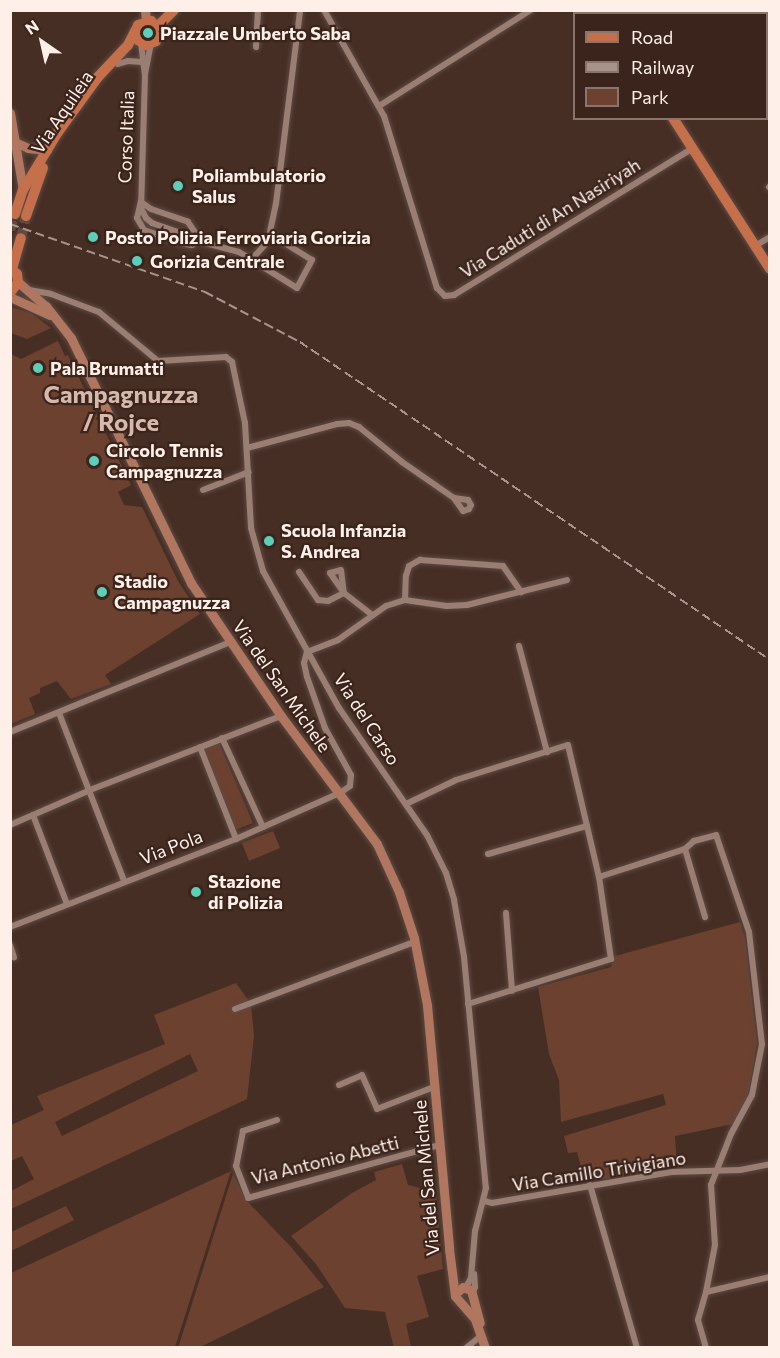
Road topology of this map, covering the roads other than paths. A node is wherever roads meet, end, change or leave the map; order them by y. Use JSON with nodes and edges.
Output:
{"nodes":[{"id":1,"x":165,"y":10,"type":"edge"},
{"id":2,"x":174,"y":10,"type":"edge"},
{"id":3,"x":258,"y":10,"type":"edge"},
{"id":4,"x":300,"y":10,"type":"edge"},
{"id":5,"x":324,"y":10,"type":"edge"},
{"id":6,"x":531,"y":10,"type":"edge"},
{"id":7,"x":150,"y":20,"type":"edge"},
{"id":8,"x":136,"y":32,"type":"junction"},
{"id":9,"x":146,"y":44,"type":"junction"},
{"id":10,"x":256,"y":47,"type":"dead end"},
{"id":11,"x":142,"y":62,"type":"junction"},
{"id":12,"x":118,"y":64,"type":"junction"},
{"id":13,"x":145,"y":75,"type":"junction"},
{"id":14,"x":379,"y":106,"type":"junction"},
{"id":15,"x":10,"y":114,"type":"edge"},
{"id":16,"x":674,"y":120,"type":"edge"},
{"id":17,"x":17,"y":143,"type":"junction"},
{"id":18,"x":691,"y":149,"type":"junction"},
{"id":19,"x":47,"y":150,"type":"junction"},
{"id":20,"x":23,"y":190,"type":"junction"},
{"id":21,"x":141,"y":201,"type":"junction"},
{"id":22,"x":270,"y":234,"type":"junction"},
{"id":23,"x":198,"y":237,"type":"junction"},
{"id":24,"x":770,"y":237,"type":"edge"},
{"id":25,"x":21,"y":238,"type":"tunnel mouth"},
{"id":26,"x":755,"y":246,"type":"junction"},
{"id":27,"x":252,"y":259,"type":"junction"},
{"id":28,"x":11,"y":268,"type":"edge"},
{"id":29,"x":770,"y":269,"type":"edge"},
{"id":30,"x":18,"y":282,"type":"junction"},
{"id":31,"x":28,"y":290,"type":"junction"},
{"id":32,"x":10,"y":295,"type":"edge"},
{"id":33,"x":55,"y":317,"type":"junction"},
{"id":34,"x":247,"y":448,"type":"junction"},
{"id":35,"x":249,"y":473,"type":"junction"},
{"id":36,"x":203,"y":490,"type":"dead end"},
{"id":37,"x":454,"y":498,"type":"dead end"},
{"id":38,"x":298,"y":572,"type":"dead end"},
{"id":39,"x":567,"y":580,"type":"dead end"},
{"id":40,"x":521,"y":592,"type":"junction"},
{"id":41,"x":405,"y":600,"type":"junction"},
{"id":42,"x":372,"y":615,"type":"junction"},
{"id":43,"x":231,"y":642,"type":"junction"},
{"id":44,"x":519,"y":646,"type":"dead end"},
{"id":45,"x":307,"y":652,"type":"junction"},
{"id":46,"x":59,"y":713,"type":"junction"},
{"id":47,"x":281,"y":716,"type":"junction"},
{"id":48,"x":10,"y":732,"type":"edge"},
{"id":49,"x":222,"y":738,"type":"junction"},
{"id":50,"x":200,"y":747,"type":"junction"},
{"id":51,"x":547,"y":752,"type":"junction"},
{"id":52,"x":90,"y":790,"type":"junction"},
{"id":53,"x":340,"y":794,"type":"junction"},
{"id":54,"x":406,"y":804,"type":"junction"},
{"id":55,"x":33,"y":815,"type":"junction"},
{"id":56,"x":10,"y":825,"type":"edge"},
{"id":57,"x":587,"y":826,"type":"junction"},
{"id":58,"x":263,"y":827,"type":"junction"},
{"id":59,"x":236,"y":839,"type":"junction"},
{"id":60,"x":684,"y":849,"type":"junction"},
{"id":61,"x":488,"y":854,"type":"dead end"},
{"id":62,"x":598,"y":877,"type":"junction"},
{"id":63,"x":124,"y":881,"type":"junction"},
{"id":64,"x":67,"y":904,"type":"junction"},
{"id":65,"x":506,"y":913,"type":"dead end"},
{"id":66,"x":705,"y":917,"type":"dead end"},
{"id":67,"x":10,"y":927,"type":"edge"},
{"id":68,"x":414,"y":942,"type":"junction"},
{"id":69,"x":10,"y":945,"type":"edge"},
{"id":70,"x":14,"y":957,"type":"dead end"},
{"id":71,"x":512,"y":991,"type":"junction"},
{"id":72,"x":468,"y":1005,"type":"junction"},
{"id":73,"x":235,"y":1009,"type":"dead end"},
{"id":74,"x":339,"y":1086,"type":"dead end"},
{"id":75,"x":434,"y":1087,"type":"junction"},
{"id":76,"x":277,"y":1120,"type":"dead end"},
{"id":77,"x":439,"y":1145,"type":"junction"},
{"id":78,"x":770,"y":1164,"type":"edge"},
{"id":79,"x":718,"y":1171,"type":"junction"},
{"id":80,"x":590,"y":1185,"type":"junction"},
{"id":81,"x":484,"y":1201,"type":"junction"},
{"id":82,"x":770,"y":1276,"type":"edge"},
{"id":83,"x":466,"y":1291,"type":"junction"},
{"id":84,"x":706,"y":1292,"type":"junction"},
{"id":85,"x":481,"y":1334,"type":"junction"},
{"id":86,"x":466,"y":1347,"type":"edge"},
{"id":87,"x":485,"y":1347,"type":"edge"},
{"id":88,"x":636,"y":1347,"type":"edge"},
{"id":89,"x":706,"y":1347,"type":"edge"}],
"edges":[{"from":1,"to":7,"type":"main road"},
{"from":2,"to":7,"type":"main road"},
{"from":3,"to":10,"type":"street"},
{"from":4,"to":22,"type":"street"},
{"from":5,"to":14,"type":"street","name":"Via Caduti di An Nasiriyah"},
{"from":6,"to":14,"type":"street"},
{"from":7,"to":8,"type":"main road"},
{"from":7,"to":9,"type":"main road"},
{"from":8,"to":9,"type":"main road"},
{"from":8,"to":19,"type":"main road","name":"Via Aquileia"},
{"from":9,"to":11,"type":"street","name":"Corso Italia"},
{"from":9,"to":12,"type":"main road"},
{"from":9,"to":13,"type":"street","name":"Corso Italia"},
{"from":11,"to":12,"type":"street"},
{"from":11,"to":13,"type":"street","name":"Corso Italia"},
{"from":12,"to":20,"type":"main road","name":"Via Aquileia"},
{"from":13,"to":21,"type":"street","name":"Corso Italia"},
{"from":14,"to":18,"type":"street","name":"Via Caduti di An Nasiriyah"},
{"from":15,"to":17,"type":"main road"},
{"from":16,"to":18,"type":"main road"},
{"from":17,"to":19,"type":"main road"},
{"from":17,"to":20,"type":"main road"},
{"from":18,"to":26,"type":"main road"},
{"from":19,"to":20,"type":"main road","name":"Via Aquileia"},
{"from":21,"to":23,"type":"street"},
{"from":21,"to":23,"type":"street"},
{"from":22,"to":27,"type":"street"},
{"from":22,"to":27,"type":"street"},
{"from":23,"to":27,"type":"street"},
{"from":24,"to":26,"type":"street"},
{"from":25,"to":28,"type":"main road"},
{"from":26,"to":29,"type":"main road"},
{"from":28,"to":30,"type":"main road"},
{"from":30,"to":31,"type":"main road","name":"Via del San Michele"},
{"from":30,"to":32,"type":"main road"},
{"from":31,"to":33,"type":"main road","name":"Via del San Michele"},
{"from":31,"to":34,"type":"street","name":"Via del Carso"},
{"from":32,"to":33,"type":"main road"},
{"from":33,"to":43,"type":"main road","name":"Via del San Michele"},
{"from":34,"to":35,"type":"street","name":"Via del Carso"},
{"from":34,"to":37,"type":"street"},
{"from":35,"to":36,"type":"street"},
{"from":35,"to":45,"type":"street","name":"Via del Carso"},
{"from":38,"to":42,"type":"street"},
{"from":39,"to":40,"type":"street"},
{"from":40,"to":41,"type":"street"},
{"from":40,"to":41,"type":"street"},
{"from":41,"to":42,"type":"street"},
{"from":42,"to":45,"type":"street"},
{"from":43,"to":46,"type":"street"},
{"from":43,"to":47,"type":"main road","name":"Via del San Michele"},
{"from":44,"to":51,"type":"street"},
{"from":45,"to":53,"type":"street"},
{"from":45,"to":54,"type":"street","name":"Via del Carso"},
{"from":46,"to":48,"type":"street"},
{"from":46,"to":52,"type":"street"},
{"from":47,"to":49,"type":"street"},
{"from":47,"to":53,"type":"main road","name":"Via del San Michele"},
{"from":49,"to":50,"type":"street"},
{"from":49,"to":58,"type":"street"},
{"from":50,"to":52,"type":"street"},
{"from":50,"to":59,"type":"street"},
{"from":51,"to":54,"type":"street"},
{"from":51,"to":57,"type":"street"},
{"from":52,"to":55,"type":"street"},
{"from":52,"to":63,"type":"street"},
{"from":53,"to":58,"type":"street","name":"Via Pola"},
{"from":53,"to":68,"type":"main road","name":"Via del San Michele"},
{"from":54,"to":72,"type":"street","name":"Via del Carso"},
{"from":55,"to":56,"type":"street"},
{"from":55,"to":64,"type":"street"},
{"from":57,"to":61,"type":"street"},
{"from":57,"to":62,"type":"street"},
{"from":58,"to":59,"type":"street","name":"Via Pola"},
{"from":59,"to":63,"type":"street","name":"Via Pola"},
{"from":60,"to":62,"type":"street"},
{"from":60,"to":66,"type":"street"},
{"from":60,"to":79,"type":"street"},
{"from":62,"to":71,"type":"street"},
{"from":63,"to":64,"type":"street","name":"Via Pola"},
{"from":64,"to":67,"type":"street","name":"Via Pola"},
{"from":65,"to":71,"type":"street"},
{"from":68,"to":73,"type":"street"},
{"from":68,"to":75,"type":"main road","name":"Via del San Michele"},
{"from":69,"to":70,"type":"street"},
{"from":71,"to":72,"type":"street"},
{"from":72,"to":81,"type":"street","name":"Via del Carso"},
{"from":74,"to":75,"type":"street","name":"Via del San Michele"},
{"from":75,"to":77,"type":"main road","name":"Via del San Michele"},
{"from":76,"to":77,"type":"street","name":"Via Antonio Abetti"},
{"from":77,"to":83,"type":"main road","name":"Via del San Michele"},
{"from":78,"to":79,"type":"street","name":"Via Camillo Trivigiano"},
{"from":79,"to":80,"type":"street","name":"Via Camillo Trivigiano"},
{"from":79,"to":84,"type":"street"},
{"from":80,"to":81,"type":"street","name":"Via Camillo Trivigiano"},
{"from":80,"to":88,"type":"street"},
{"from":81,"to":83,"type":"street","name":"Via del Carso"},
{"from":82,"to":84,"type":"street"},
{"from":83,"to":85,"type":"main road","name":"Via del San Michele"},
{"from":83,"to":85,"type":"main road","name":"Via del San Michele"},
{"from":84,"to":89,"type":"street"},
{"from":85,"to":86,"type":"street"},
{"from":85,"to":87,"type":"main road","name":"Via del San Michele"}]}
